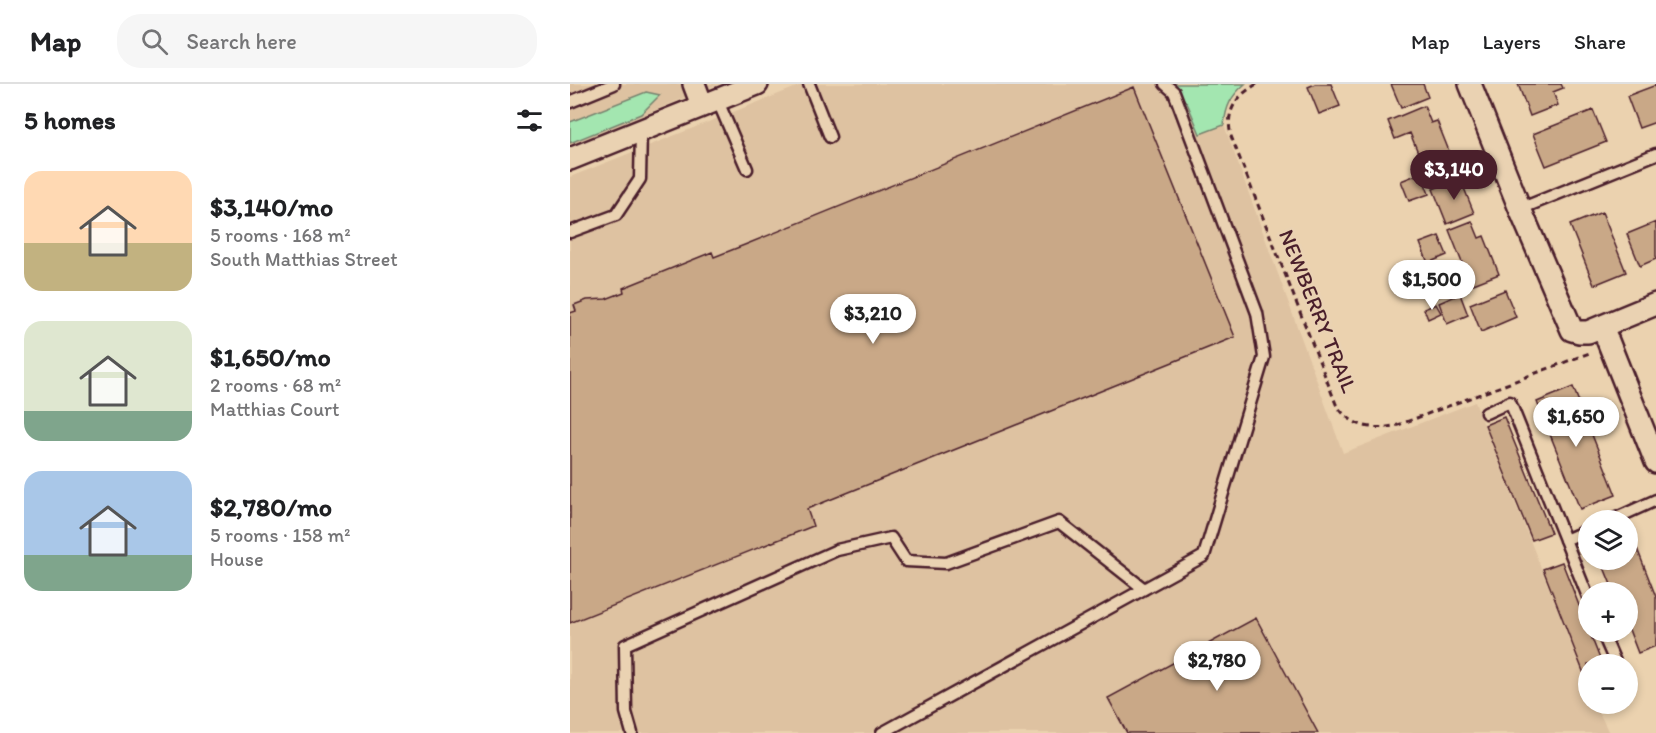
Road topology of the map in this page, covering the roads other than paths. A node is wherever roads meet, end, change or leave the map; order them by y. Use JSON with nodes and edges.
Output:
{"nodes":[{"id":1,"x":614,"y":84,"type":"edge"},
{"id":2,"x":694,"y":84,"type":"edge"},
{"id":3,"x":757,"y":84,"type":"edge"},
{"id":4,"x":809,"y":84,"type":"edge"},
{"id":5,"x":1165,"y":84,"type":"edge"},
{"id":6,"x":1470,"y":84,"type":"edge"},
{"id":7,"x":570,"y":102,"type":"edge"},
{"id":8,"x":710,"y":102,"type":"junction"},
{"id":9,"x":641,"y":130,"type":"junction"},
{"id":10,"x":830,"y":137,"type":"dead end"},
{"id":11,"x":1656,"y":154,"type":"edge"},
{"id":12,"x":570,"y":159,"type":"edge"},
{"id":13,"x":747,"y":169,"type":"dead end"},
{"id":14,"x":1520,"y":209,"type":"junction"},
{"id":15,"x":570,"y":232,"type":"edge"},
{"id":16,"x":1656,"y":304,"type":"edge"},
{"id":17,"x":1606,"y":335,"type":"junction"},
{"id":18,"x":1486,"y":413,"type":"dead end"},
{"id":19,"x":1649,"y":424,"type":"edge"},
{"id":20,"x":1656,"y":462,"type":"edge"},
{"id":21,"x":1656,"y":500,"type":"edge"},
{"id":22,"x":1634,"y":510,"type":"edge"},
{"id":23,"x":1578,"y":534,"type":"edge"},
{"id":24,"x":1565,"y":540,"type":"junction"},
{"id":25,"x":1582,"y":582,"type":"edge"},
{"id":26,"x":1144,"y":589,"type":"junction"},
{"id":27,"x":633,"y":733,"type":"edge"},
{"id":28,"x":882,"y":733,"type":"edge"}],
"edges":[{"from":1,"to":7,"type":"lane"},
{"from":2,"to":8,"type":"street"},
{"from":3,"to":8,"type":"street"},
{"from":4,"to":10,"type":"lane"},
{"from":5,"to":26,"type":"lane"},
{"from":6,"to":14,"type":"street"},
{"from":8,"to":9,"type":"street"},
{"from":8,"to":13,"type":"lane"},
{"from":9,"to":12,"type":"street"},
{"from":9,"to":15,"type":"lane"},
{"from":11,"to":14,"type":"lane"},
{"from":14,"to":17,"type":"street"},
{"from":16,"to":17,"type":"street"},
{"from":17,"to":19,"type":"street"},
{"from":18,"to":24,"type":"lane"},
{"from":19,"to":20,"type":"street"},
{"from":21,"to":22,"type":"lane"},
{"from":23,"to":24,"type":"lane"},
{"from":24,"to":25,"type":"lane"},
{"from":26,"to":27,"type":"lane"},
{"from":26,"to":28,"type":"lane"}]}
